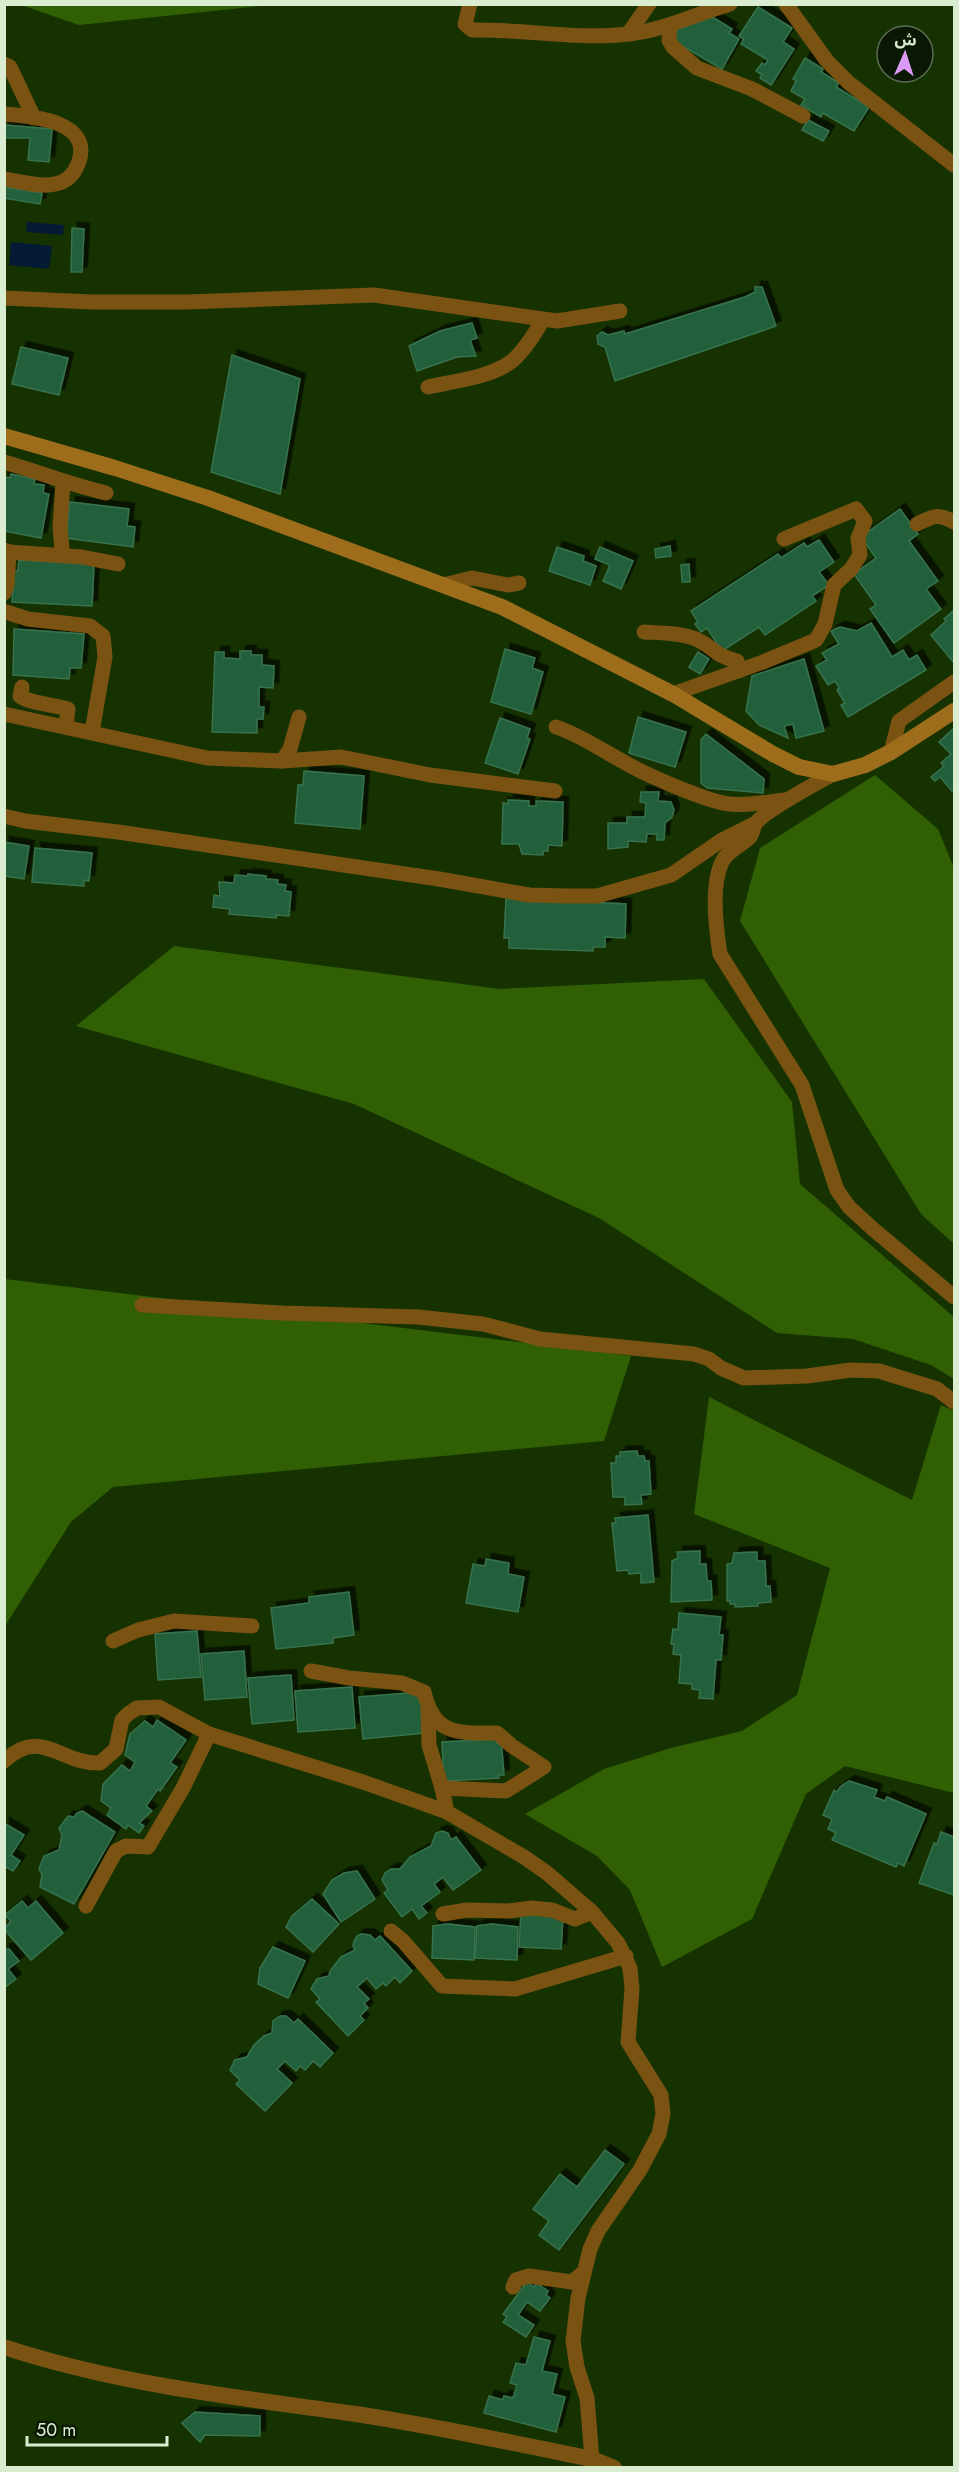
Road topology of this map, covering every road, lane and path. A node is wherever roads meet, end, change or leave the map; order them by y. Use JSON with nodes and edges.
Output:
{"nodes":[{"id":1,"x":470,"y":4,"type":"edge"},
{"id":2,"x":649,"y":4,"type":"edge"},
{"id":3,"x":730,"y":4,"type":"edge"},
{"id":4,"x":786,"y":4,"type":"edge"},
{"id":5,"x":670,"y":26,"type":"junction"},
{"id":6,"x":628,"y":34,"type":"junction"},
{"id":7,"x":4,"y":64,"type":"edge"},
{"id":8,"x":4,"y":114,"type":"edge"},
{"id":9,"x":803,"y":116,"type":"dead end"},
{"id":10,"x":34,"y":118,"type":"junction"},
{"id":11,"x":954,"y":165,"type":"edge"},
{"id":12,"x":4,"y":179,"type":"edge"},
{"id":13,"x":4,"y":298,"type":"edge"},
{"id":14,"x":620,"y":311,"type":"dead end"},
{"id":15,"x":543,"y":320,"type":"junction"},
{"id":16,"x":428,"y":387,"type":"dead end"},
{"id":17,"x":4,"y":436,"type":"edge"},
{"id":18,"x":4,"y":462,"type":"edge"},
{"id":19,"x":63,"y":481,"type":"junction"},
{"id":20,"x":106,"y":493,"type":"dead end"},
{"id":21,"x":954,"y":523,"type":"edge"},
{"id":22,"x":917,"y":524,"type":"dead end"},
{"id":23,"x":784,"y":539,"type":"dead end"},
{"id":24,"x":62,"y":550,"type":"dead end"},
{"id":25,"x":7,"y":551,"type":"edge"},
{"id":26,"x":118,"y":564,"type":"dead end"},
{"id":27,"x":519,"y":583,"type":"dead end"},
{"id":28,"x":443,"y":585,"type":"junction"},
{"id":29,"x":4,"y":593,"type":"edge"},
{"id":30,"x":5,"y":615,"type":"edge"},
{"id":31,"x":644,"y":632,"type":"dead end"},
{"id":32,"x":739,"y":671,"type":"junction"},
{"id":33,"x":954,"y":682,"type":"edge"},
{"id":34,"x":22,"y":687,"type":"dead end"},
{"id":35,"x":673,"y":694,"type":"junction"},
{"id":36,"x":954,"y":711,"type":"edge"},
{"id":37,"x":4,"y":714,"type":"edge"},
{"id":38,"x":298,"y":717,"type":"dead end"},
{"id":39,"x":66,"y":727,"type":"junction"},
{"id":40,"x":556,"y":727,"type":"dead end"},
{"id":41,"x":92,"y":732,"type":"junction"},
{"id":42,"x":891,"y":752,"type":"junction"},
{"id":43,"x":282,"y":761,"type":"junction"},
{"id":44,"x":833,"y":774,"type":"junction"},
{"id":45,"x":555,"y":791,"type":"dead end"},
{"id":46,"x":788,"y":800,"type":"junction"},
{"id":47,"x":4,"y":816,"type":"edge"},
{"id":48,"x":756,"y":823,"type":"junction"},
{"id":49,"x":954,"y":1297,"type":"edge"},
{"id":50,"x":142,"y":1305,"type":"dead end"},
{"id":51,"x":954,"y":1401,"type":"edge"},
{"id":52,"x":252,"y":1626,"type":"dead end"},
{"id":53,"x":113,"y":1641,"type":"dead end"},
{"id":54,"x":311,"y":1671,"type":"dead end"},
{"id":55,"x":428,"y":1708,"type":"junction"},
{"id":56,"x":209,"y":1734,"type":"junction"},
{"id":57,"x":4,"y":1761,"type":"edge"},
{"id":58,"x":442,"y":1788,"type":"junction"},
{"id":59,"x":447,"y":1812,"type":"junction"},
{"id":60,"x":86,"y":1906,"type":"dead end"},
{"id":61,"x":592,"y":1912,"type":"junction"},
{"id":62,"x":443,"y":1914,"type":"dead end"},
{"id":63,"x":391,"y":1931,"type":"dead end"},
{"id":64,"x":626,"y":1956,"type":"junction"},
{"id":65,"x":584,"y":2272,"type":"junction"},
{"id":66,"x":513,"y":2287,"type":"dead end"},
{"id":67,"x":4,"y":2347,"type":"edge"},
{"id":68,"x":592,"y":2459,"type":"junction"},
{"id":69,"x":614,"y":2468,"type":"edge"}],
"edges":[{"from":1,"to":6,"type":"street"},
{"from":2,"to":6,"type":"street"},
{"from":3,"to":5,"type":"street"},
{"from":4,"to":11,"type":"street"},
{"from":5,"to":6,"type":"street"},
{"from":5,"to":9,"type":"street"},
{"from":7,"to":10,"type":"street"},
{"from":8,"to":10,"type":"street"},
{"from":10,"to":12,"type":"street"},
{"from":13,"to":15,"type":"street"},
{"from":14,"to":15,"type":"street"},
{"from":15,"to":16,"type":"street"},
{"from":17,"to":28,"type":"main road"},
{"from":18,"to":19,"type":"street"},
{"from":19,"to":20,"type":"street"},
{"from":19,"to":24,"type":"street"},
{"from":21,"to":22,"type":"street"},
{"from":23,"to":32,"type":"street"},
{"from":25,"to":26,"type":"street"},
{"from":25,"to":29,"type":"street"},
{"from":27,"to":28,"type":"street"},
{"from":28,"to":35,"type":"main road"},
{"from":30,"to":41,"type":"street"},
{"from":31,"to":32,"type":"street"},
{"from":32,"to":35,"type":"street"},
{"from":33,"to":42,"type":"street"},
{"from":34,"to":39,"type":"street"},
{"from":35,"to":44,"type":"main road"},
{"from":36,"to":42,"type":"main road"},
{"from":37,"to":39,"type":"street"},
{"from":38,"to":43,"type":"street"},
{"from":39,"to":41,"type":"street"},
{"from":40,"to":46,"type":"street"},
{"from":41,"to":43,"type":"street"},
{"from":42,"to":44,"type":"main road"},
{"from":43,"to":45,"type":"street"},
{"from":44,"to":46,"type":"street"},
{"from":46,"to":48,"type":"street"},
{"from":47,"to":48,"type":"street"},
{"from":48,"to":49,"type":"street"},
{"from":50,"to":51,"type":"street"},
{"from":52,"to":53,"type":"street"},
{"from":54,"to":55,"type":"street"},
{"from":55,"to":58,"type":"street"},
{"from":55,"to":58,"type":"street"},
{"from":56,"to":57,"type":"street"},
{"from":56,"to":59,"type":"street"},
{"from":56,"to":60,"type":"street"},
{"from":58,"to":59,"type":"street"},
{"from":59,"to":61,"type":"street"},
{"from":61,"to":62,"type":"street"},
{"from":61,"to":64,"type":"street"},
{"from":63,"to":64,"type":"street"},
{"from":64,"to":65,"type":"street"},
{"from":65,"to":66,"type":"street"},
{"from":65,"to":68,"type":"street"},
{"from":67,"to":68,"type":"street"},
{"from":68,"to":69,"type":"street"}]}
